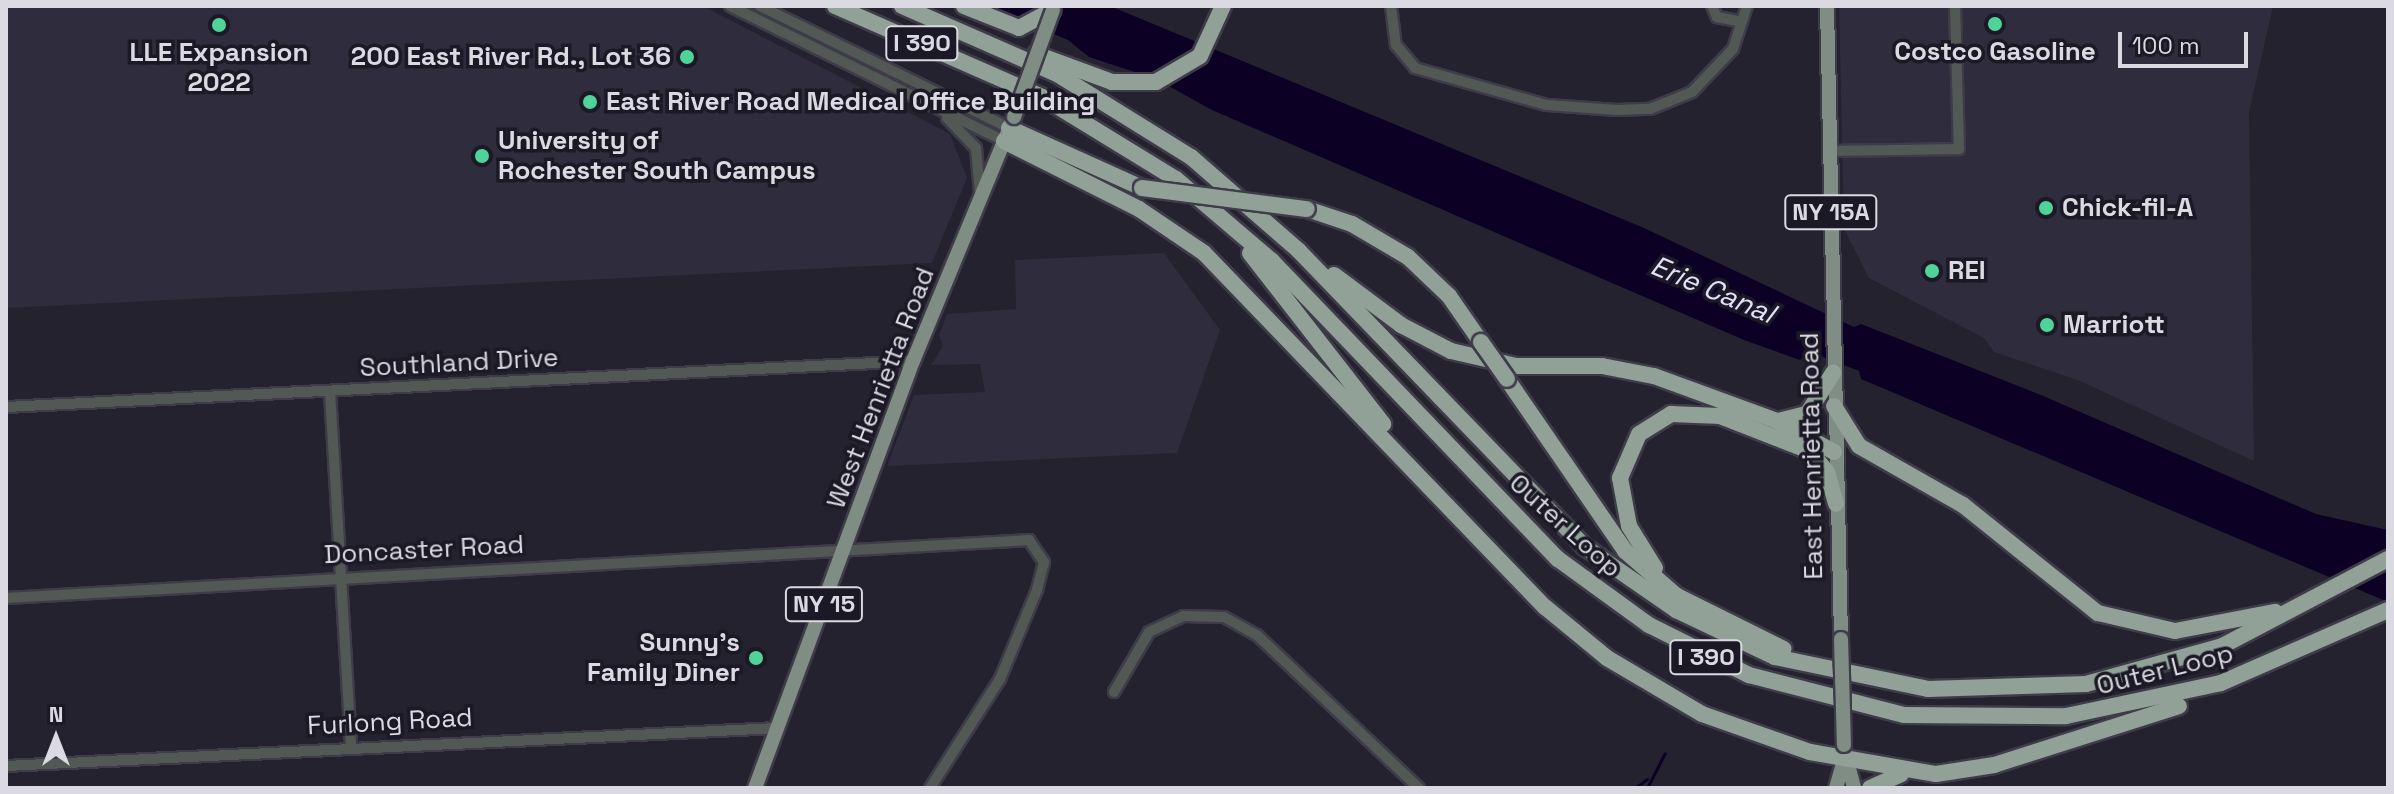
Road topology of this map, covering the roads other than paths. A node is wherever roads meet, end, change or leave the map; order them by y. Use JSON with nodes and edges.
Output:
{"nodes":[{"id":1,"x":730,"y":6,"type":"edge"},
{"id":2,"x":760,"y":6,"type":"edge"},
{"id":3,"x":835,"y":6,"type":"edge"},
{"id":4,"x":903,"y":6,"type":"edge"},
{"id":5,"x":964,"y":6,"type":"edge"},
{"id":6,"x":1223,"y":6,"type":"edge"},
{"id":7,"x":1391,"y":6,"type":"edge"},
{"id":8,"x":1712,"y":6,"type":"edge"},
{"id":9,"x":1747,"y":6,"type":"edge"},
{"id":10,"x":1827,"y":6,"type":"edge"},
{"id":11,"x":1955,"y":6,"type":"edge"},
{"id":12,"x":1054,"y":8,"type":"edge"},
{"id":13,"x":1742,"y":22,"type":"junction"},
{"id":14,"x":926,"y":103,"type":"junction"},
{"id":15,"x":1009,"y":129,"type":"junction"},
{"id":16,"x":1832,"y":151,"type":"junction"},
{"id":17,"x":978,"y":203,"type":"junction"},
{"id":18,"x":1214,"y":209,"type":"junction"},
{"id":19,"x":1265,"y":218,"type":"junction"},
{"id":20,"x":913,"y":361,"type":"junction"},
{"id":21,"x":1833,"y":373,"type":"joint"},
{"id":22,"x":330,"y":392,"type":"junction"},
{"id":23,"x":1826,"y":403,"type":"junction"},
{"id":24,"x":6,"y":407,"type":"edge"},
{"id":25,"x":1777,"y":421,"type":"junction"},
{"id":26,"x":1834,"y":452,"type":"junction"},
{"id":27,"x":1836,"y":504,"type":"junction"},
{"id":28,"x":1448,"y":505,"type":"junction"},
{"id":29,"x":846,"y":548,"type":"junction"},
{"id":30,"x":2388,"y":559,"type":"edge"},
{"id":31,"x":341,"y":577,"type":"junction"},
{"id":32,"x":6,"y":598,"type":"edge"},
{"id":33,"x":2299,"y":606,"type":"junction"},
{"id":34,"x":2388,"y":610,"type":"edge"},
{"id":35,"x":1722,"y":620,"type":"junction"},
{"id":36,"x":2352,"y":630,"type":"junction"},
{"id":37,"x":1944,"y":690,"type":"junction"},
{"id":38,"x":1114,"y":692,"type":"dead end"},
{"id":39,"x":777,"y":728,"type":"junction"},
{"id":40,"x":351,"y":745,"type":"junction"},
{"id":41,"x":1844,"y":753,"type":"junction"},
{"id":42,"x":6,"y":766,"type":"edge"},
{"id":43,"x":1921,"y":773,"type":"junction"},
{"id":44,"x":755,"y":788,"type":"edge"},
{"id":45,"x":930,"y":788,"type":"edge"},
{"id":46,"x":1419,"y":788,"type":"edge"},
{"id":47,"x":1836,"y":788,"type":"edge"},
{"id":48,"x":1854,"y":788,"type":"edge"},
{"id":49,"x":1870,"y":788,"type":"edge"}],
"edges":[{"from":1,"to":14,"type":"street"},
{"from":2,"to":15,"type":"street"},
{"from":3,"to":18,"type":"highway","name":"Outer Loop","number":"I 390"},
{"from":4,"to":6,"type":"highway"},
{"from":4,"to":19,"type":"highway","name":"Outer Loop","number":"I 390"},
{"from":5,"to":12,"type":"highway"},
{"from":7,"to":13,"type":"street"},
{"from":8,"to":13,"type":"street"},
{"from":9,"to":13,"type":"street"},
{"from":10,"to":16,"type":"main road","name":"East Henrietta Road","number":"NY 15A"},
{"from":11,"to":16,"type":"street"},
{"from":12,"to":15,"type":"main road","name":"West Henrietta Road","number":"NY 15","bridge":true},
{"from":14,"to":15,"type":"street"},
{"from":14,"to":17,"type":"street"},
{"from":15,"to":17,"type":"main road","name":"West Henrietta Road","number":"NY 15"},
{"from":15,"to":28,"type":"highway"},
{"from":15,"to":35,"type":"highway","bridge":true},
{"from":16,"to":21,"type":"main road","name":"East Henrietta Road","number":"NY 15A"},
{"from":17,"to":20,"type":"main road","name":"West Henrietta Road","number":"NY 15"},
{"from":18,"to":28,"type":"highway"},
{"from":18,"to":36,"type":"highway","name":"Outer Loop","number":"I 390"},
{"from":19,"to":25,"type":"highway"},
{"from":19,"to":37,"type":"highway","name":"Outer Loop","number":"I 390"},
{"from":20,"to":22,"type":"street","name":"Southland Drive"},
{"from":20,"to":29,"type":"main road","name":"West Henrietta Road","number":"NY 15"},
{"from":21,"to":23,"type":"highway"},
{"from":22,"to":24,"type":"street","name":"Southland Drive"},
{"from":22,"to":31,"type":"street"},
{"from":23,"to":25,"type":"highway"},
{"from":23,"to":26,"type":"main road","name":"East Henrietta Road"},
{"from":23,"to":33,"type":"highway"},
{"from":25,"to":26,"type":"highway"},
{"from":26,"to":27,"type":"main road","name":"East Henrietta Road"},
{"from":27,"to":35,"type":"highway"},
{"from":27,"to":41,"type":"main road","name":"East Henrietta Road","bridge":true},
{"from":28,"to":41,"type":"highway"},
{"from":29,"to":31,"type":"street","name":"Doncaster Road"},
{"from":29,"to":39,"type":"main road","name":"West Henrietta Road","number":"NY 15"},
{"from":29,"to":45,"type":"street","name":"Doncaster Road"},
{"from":30,"to":33,"type":"highway"},
{"from":31,"to":32,"type":"street","name":"Doncaster Road"},
{"from":31,"to":40,"type":"street"},
{"from":33,"to":37,"type":"highway","name":"Outer Loop","number":"I 390"},
{"from":34,"to":36,"type":"highway","name":"Outer Loop","number":"I 390"},
{"from":35,"to":37,"type":"highway"},
{"from":36,"to":43,"type":"highway"},
{"from":38,"to":46,"type":"street"},
{"from":39,"to":40,"type":"street","name":"Furlong Road"},
{"from":39,"to":44,"type":"main road","name":"West Henrietta Road","number":"NY 15"},
{"from":40,"to":42,"type":"street","name":"Furlong Road"},
{"from":41,"to":43,"type":"highway"},
{"from":41,"to":47,"type":"main road","name":"East Henrietta Road"},
{"from":41,"to":48,"type":"main road","name":"East Henrietta Road"},
{"from":43,"to":49,"type":"highway"}]}
